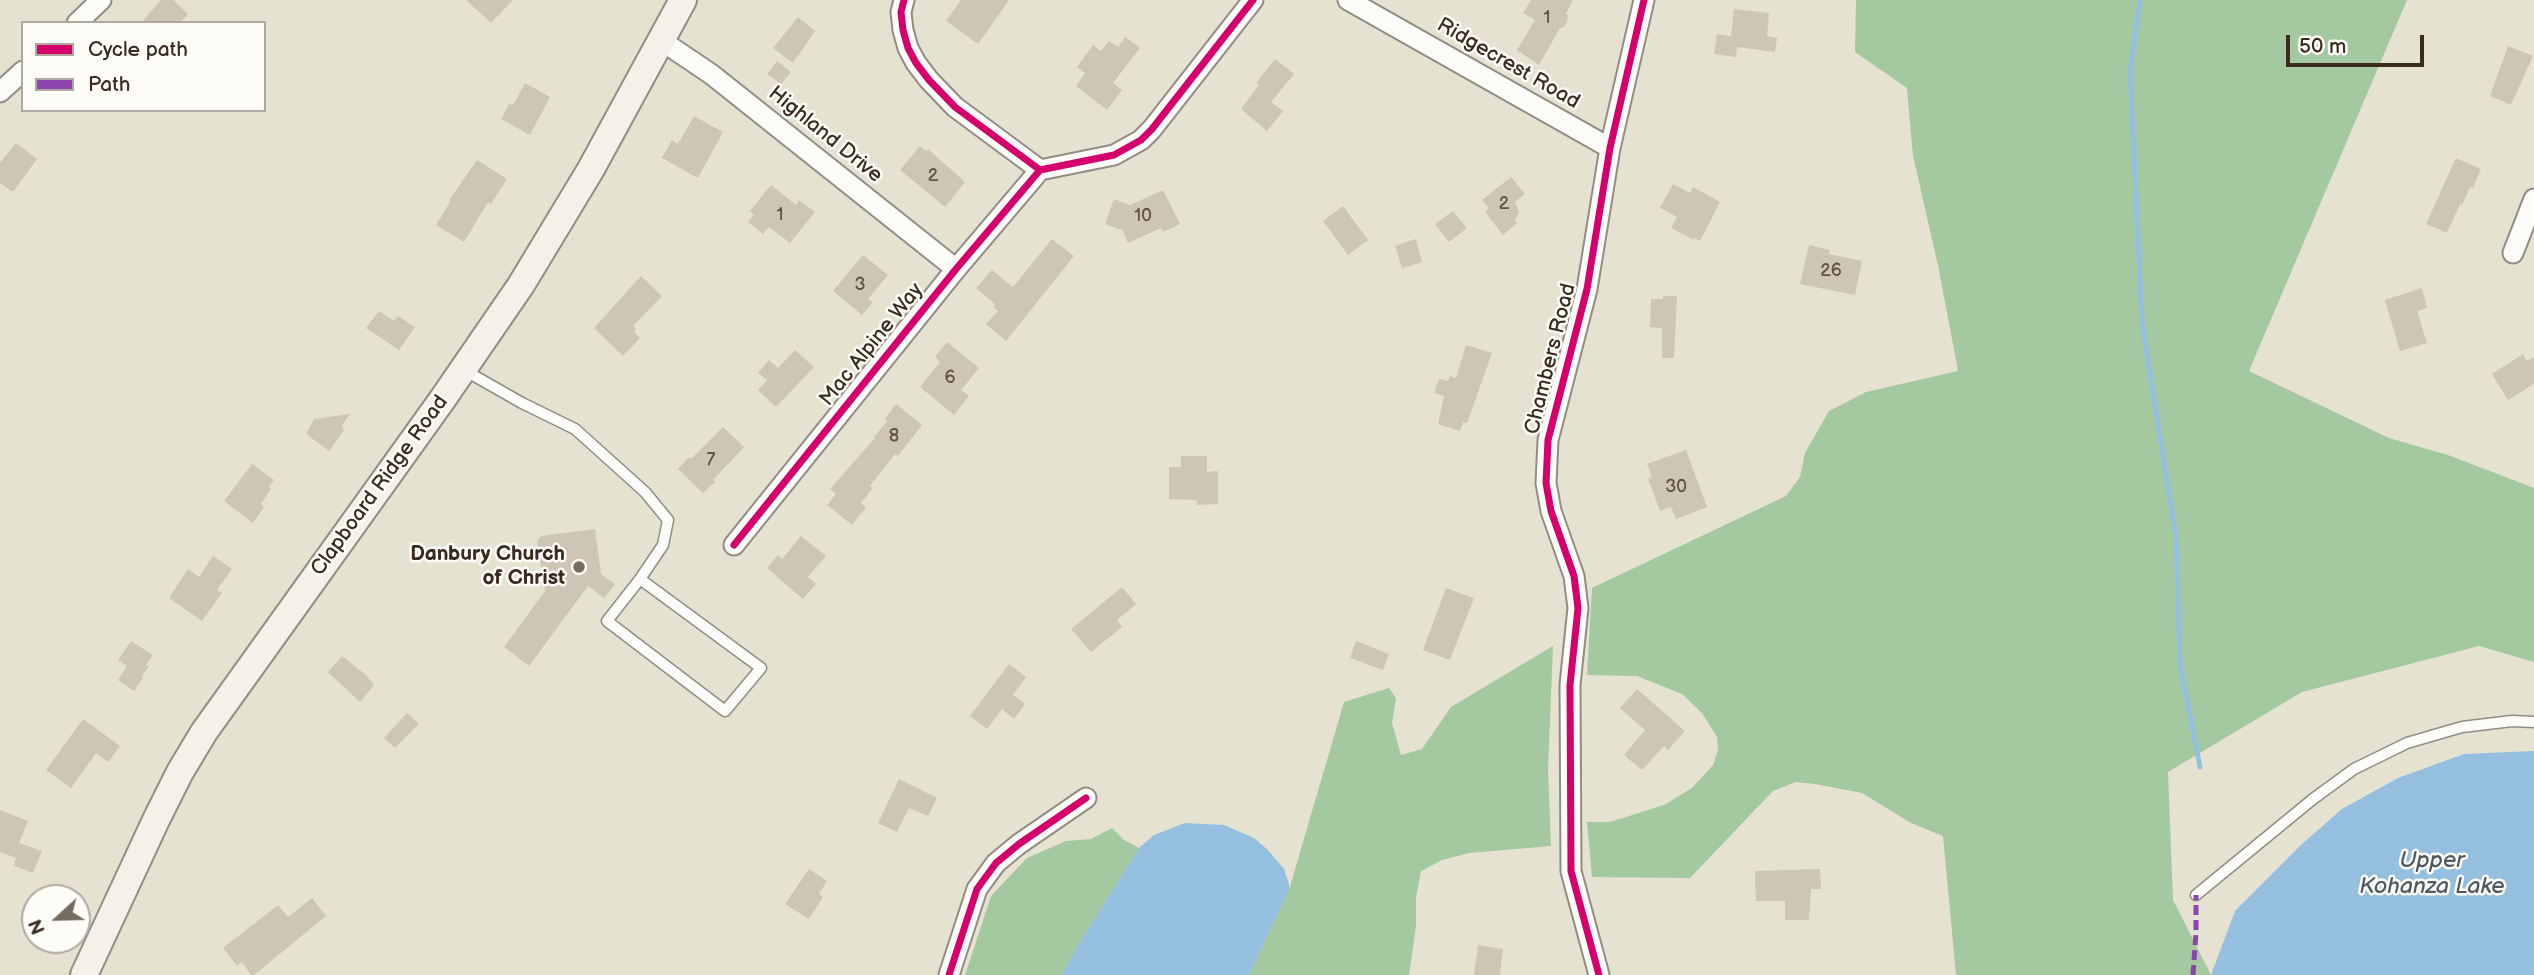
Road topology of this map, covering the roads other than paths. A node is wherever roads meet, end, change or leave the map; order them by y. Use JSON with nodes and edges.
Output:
{"nodes":[{"id":1,"x":101,"y":0,"type":"edge"},
{"id":2,"x":683,"y":0,"type":"edge"},
{"id":3,"x":904,"y":0,"type":"edge"},
{"id":4,"x":1253,"y":0,"type":"edge"},
{"id":5,"x":1348,"y":0,"type":"edge"},
{"id":6,"x":1644,"y":0,"type":"edge"},
{"id":7,"x":79,"y":21,"type":"edge"},
{"id":8,"x":662,"y":41,"type":"junction"},
{"id":9,"x":21,"y":73,"type":"edge"},
{"id":10,"x":0,"y":92,"type":"edge"},
{"id":11,"x":1610,"y":148,"type":"junction"},
{"id":12,"x":1040,"y":170,"type":"junction"},
{"id":13,"x":2534,"y":200,"type":"edge"},
{"id":14,"x":2513,"y":253,"type":"dead end"},
{"id":15,"x":956,"y":269,"type":"junction"},
{"id":16,"x":464,"y":369,"type":"junction"},
{"id":17,"x":734,"y":545,"type":"dead end"},
{"id":18,"x":640,"y":579,"type":"junction"},
{"id":19,"x":2534,"y":722,"type":"edge"},
{"id":20,"x":1086,"y":798,"type":"dead end"},
{"id":21,"x":2196,"y":895,"type":"dead end"},
{"id":22,"x":84,"y":975,"type":"edge"},
{"id":23,"x":949,"y":975,"type":"edge"},
{"id":24,"x":1599,"y":975,"type":"edge"}],
"edges":[{"from":1,"to":7,"type":"street"},
{"from":2,"to":8,"type":"main road","name":"Clapboard Ridge Road"},
{"from":3,"to":12,"type":"street"},
{"from":4,"to":12,"type":"street"},
{"from":5,"to":11,"type":"street","name":"Ridgecrest Road"},
{"from":6,"to":11,"type":"street","name":"Chambers Road"},
{"from":8,"to":15,"type":"street","name":"Highland Drive"},
{"from":8,"to":16,"type":"main road","name":"Clapboard Ridge Road"},
{"from":9,"to":10,"type":"street"},
{"from":11,"to":24,"type":"street","name":"Chambers Road"},
{"from":12,"to":15,"type":"street","name":"Mac Alpine Way"},
{"from":13,"to":14,"type":"street"},
{"from":15,"to":17,"type":"street","name":"Mac Alpine Way"},
{"from":16,"to":18,"type":"lane"},
{"from":16,"to":22,"type":"main road","name":"Clapboard Ridge Road"},
{"from":18,"to":18,"type":"lane"},
{"from":19,"to":21,"type":"lane"},
{"from":20,"to":23,"type":"street"}]}
